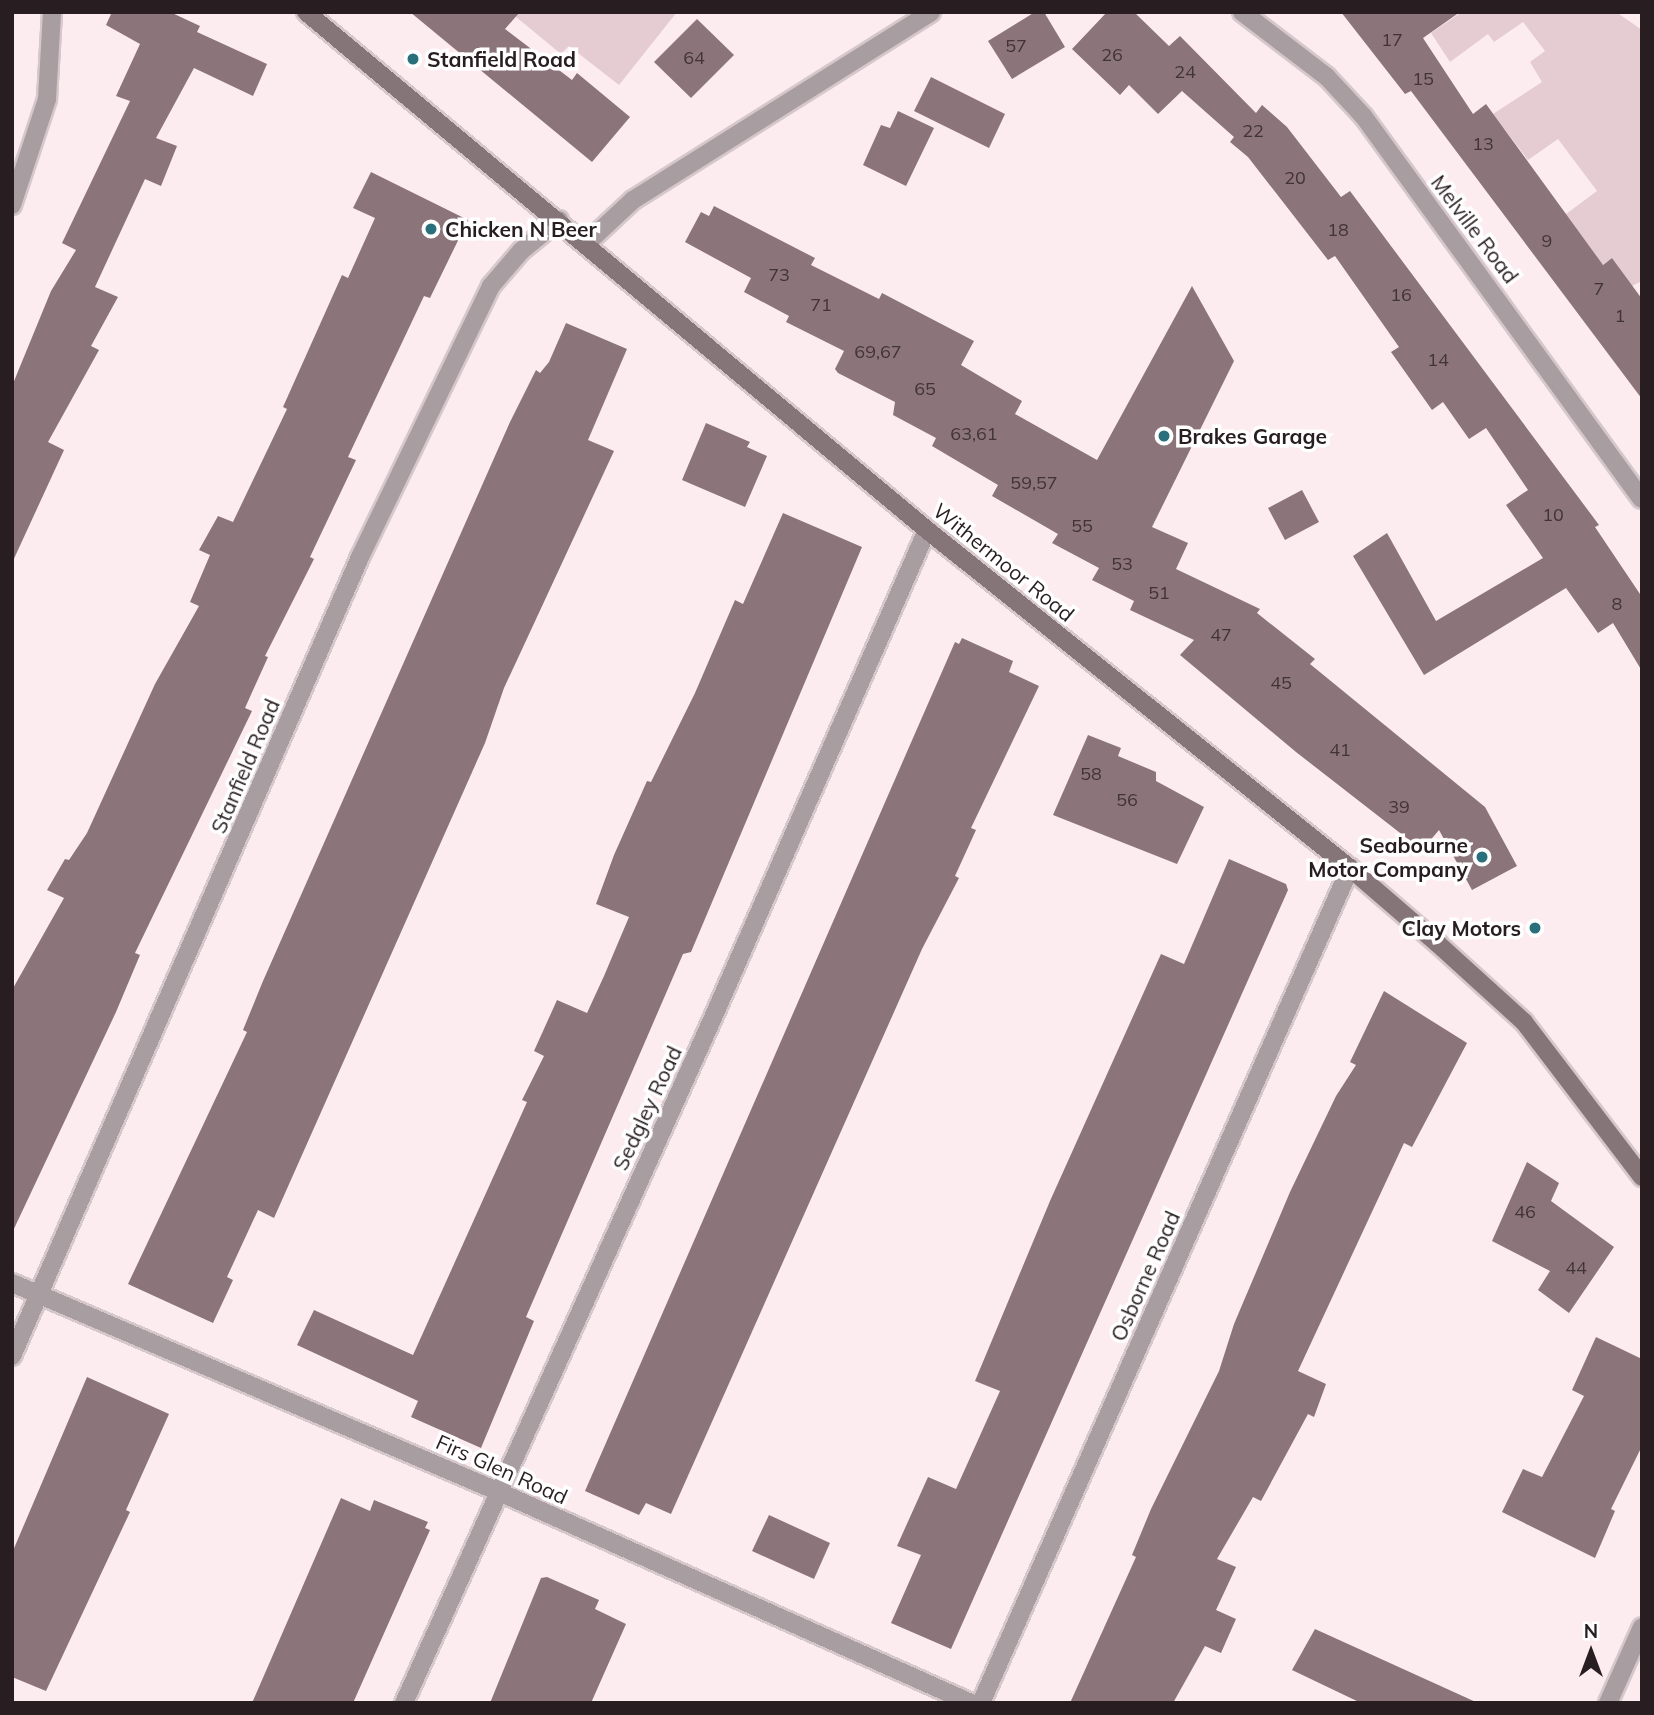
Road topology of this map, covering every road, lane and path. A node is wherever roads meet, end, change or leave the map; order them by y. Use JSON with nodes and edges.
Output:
{"nodes":[{"id":1,"x":52,"y":12,"type":"edge"},
{"id":2,"x":306,"y":12,"type":"edge"},
{"id":3,"x":931,"y":12,"type":"edge"},
{"id":4,"x":1242,"y":12,"type":"edge"},
{"id":5,"x":12,"y":205,"type":"edge"},
{"id":6,"x":559,"y":220,"type":"junction"},
{"id":7,"x":587,"y":243,"type":"junction"},
{"id":8,"x":1642,"y":499,"type":"edge"},
{"id":9,"x":927,"y":530,"type":"junction"},
{"id":10,"x":1350,"y":868,"type":"junction"},
{"id":11,"x":1642,"y":1177,"type":"edge"},
{"id":12,"x":12,"y":1283,"type":"edge"},
{"id":13,"x":39,"y":1295,"type":"junction"},
{"id":14,"x":12,"y":1356,"type":"edge"},
{"id":15,"x":497,"y":1491,"type":"junction"},
{"id":16,"x":1642,"y":1627,"type":"edge"},
{"id":17,"x":404,"y":1703,"type":"edge"},
{"id":18,"x":971,"y":1703,"type":"edge"},
{"id":19,"x":981,"y":1703,"type":"edge"},
{"id":20,"x":1608,"y":1703,"type":"edge"}],
"edges":[{"from":1,"to":5,"type":"street"},
{"from":2,"to":6,"type":"street","name":"Withermoor Road"},
{"from":3,"to":7,"type":"street"},
{"from":4,"to":8,"type":"street","name":"Melville Road"},
{"from":6,"to":7,"type":"street","name":"Withermoor Road"},
{"from":6,"to":13,"type":"street","name":"Stanfield Road"},
{"from":7,"to":9,"type":"street","name":"Withermoor Road"},
{"from":9,"to":10,"type":"street","name":"Withermoor Road"},
{"from":9,"to":15,"type":"street","name":"Sedgley Road"},
{"from":10,"to":11,"type":"street","name":"Withermoor Road"},
{"from":10,"to":19,"type":"street","name":"Osborne Road"},
{"from":12,"to":13,"type":"street","name":"Firs Glen Road"},
{"from":13,"to":14,"type":"street","name":"Stanfield Road"},
{"from":13,"to":15,"type":"street","name":"Firs Glen Road"},
{"from":15,"to":17,"type":"street","name":"Sedgley Road"},
{"from":15,"to":18,"type":"street","name":"Firs Glen Road"},
{"from":16,"to":20,"type":"street"}]}
